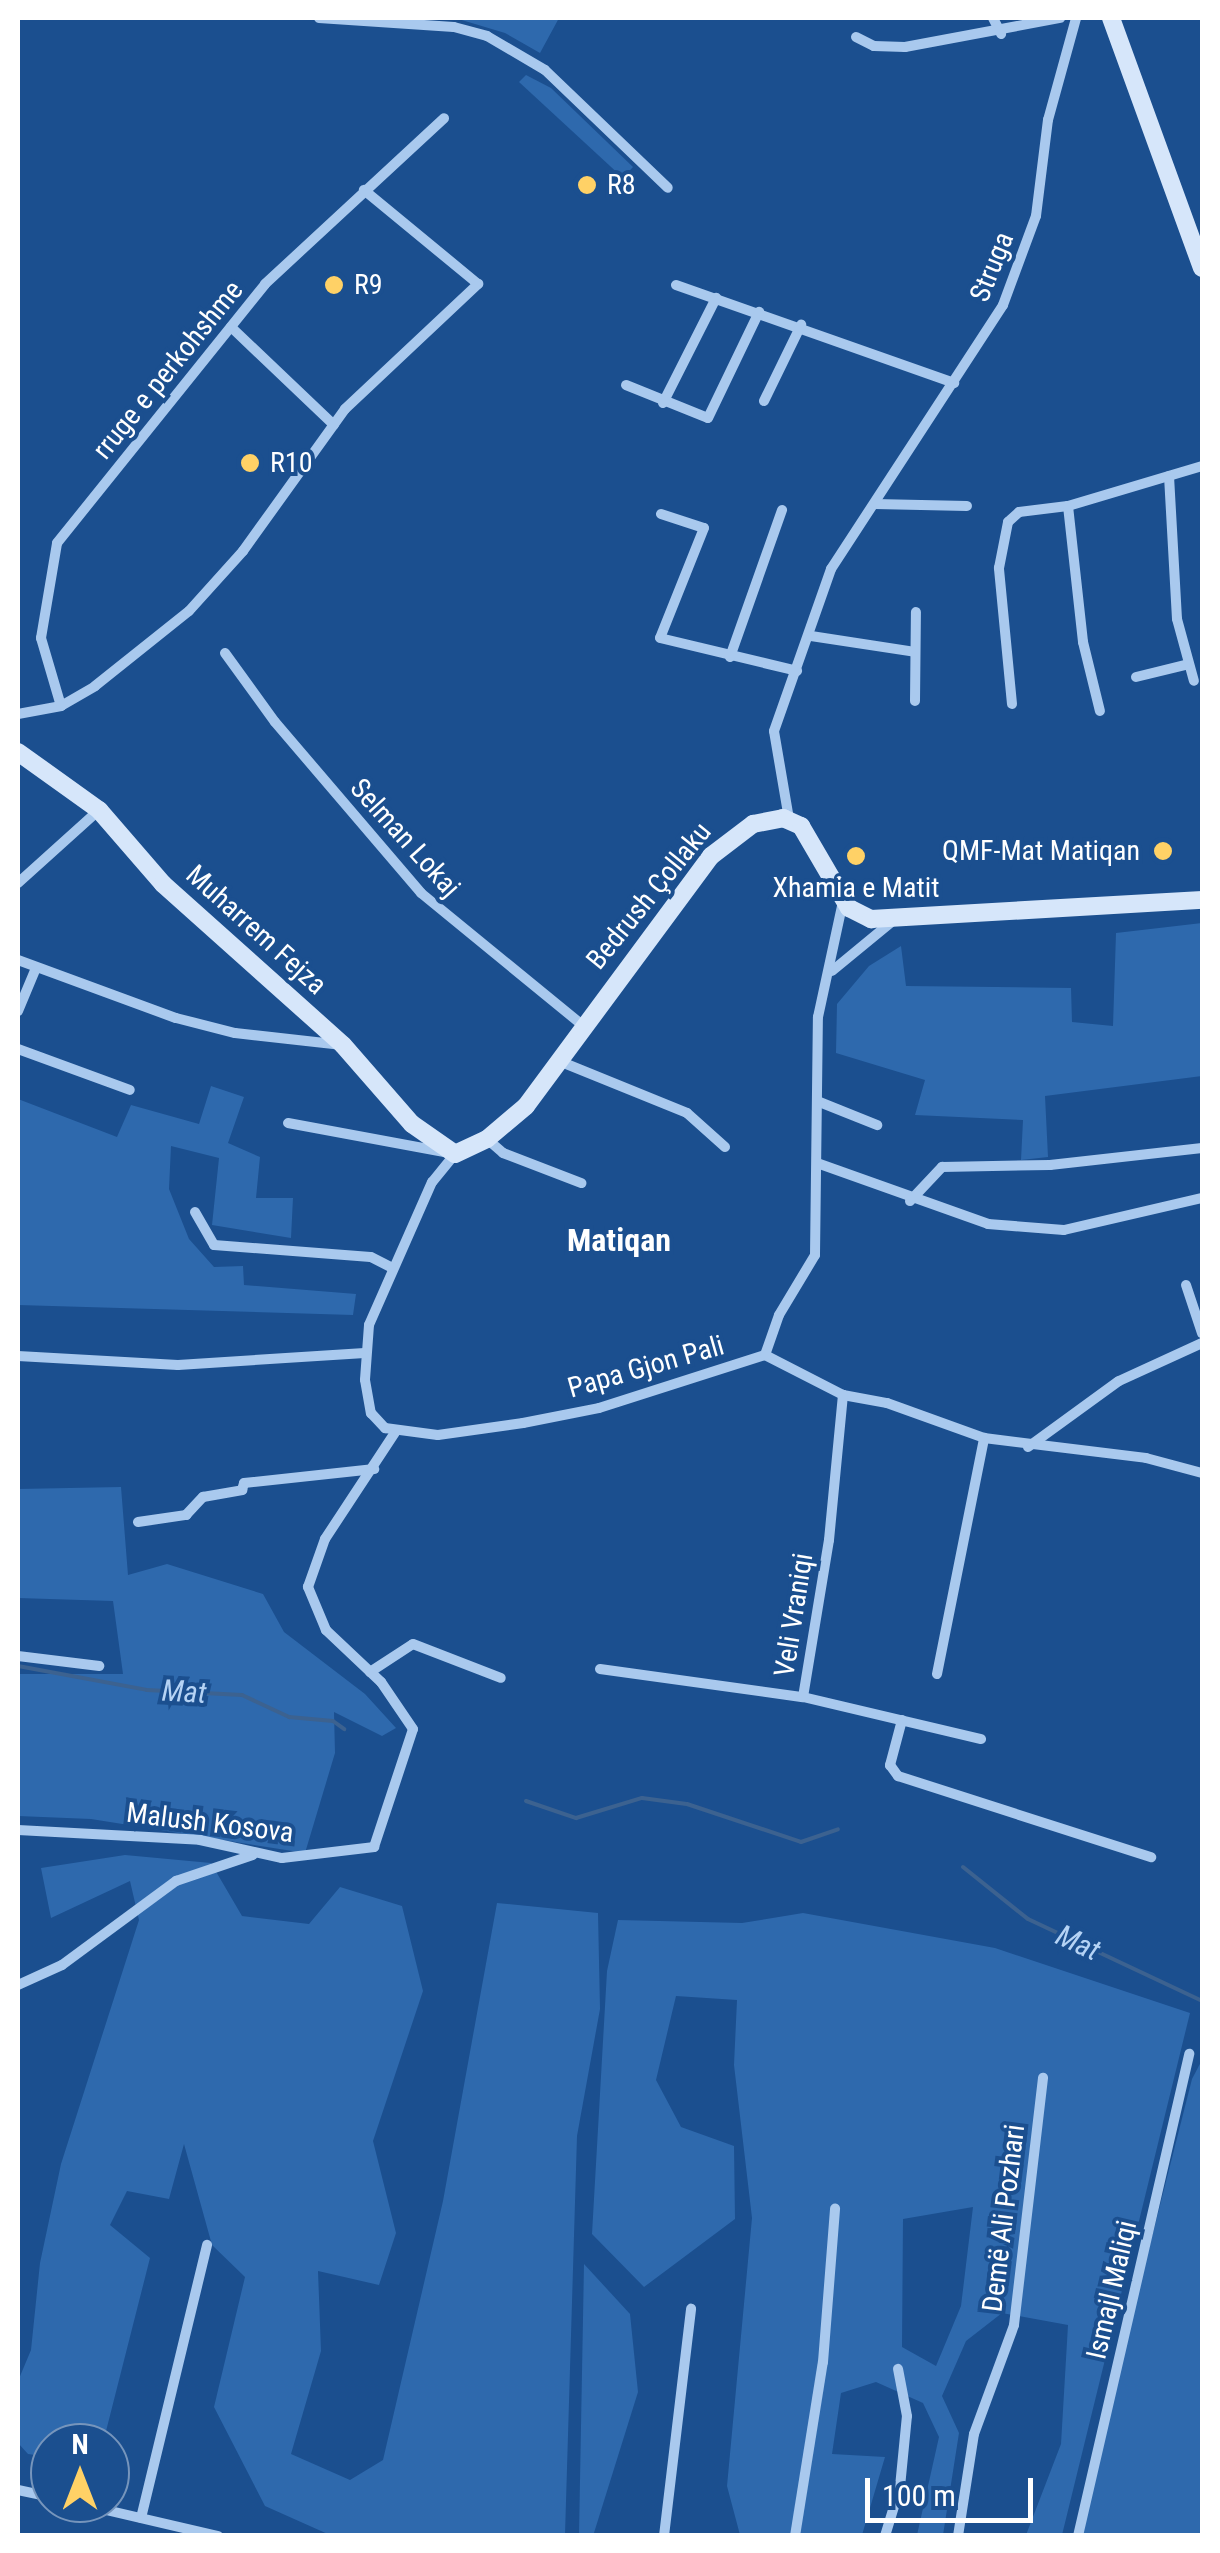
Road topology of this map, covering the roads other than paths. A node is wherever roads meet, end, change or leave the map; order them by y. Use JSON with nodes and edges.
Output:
{"nodes":[{"id":1,"x":319,"y":18,"type":"edge"},
{"id":2,"x":993,"y":18,"type":"edge"},
{"id":3,"x":1060,"y":18,"type":"edge"},
{"id":4,"x":1076,"y":18,"type":"edge"},
{"id":5,"x":1111,"y":18,"type":"edge"},
{"id":6,"x":1001,"y":34,"type":"junction"},
{"id":7,"x":856,"y":38,"type":"dead end"},
{"id":8,"x":444,"y":118,"type":"dead end"},
{"id":9,"x":668,"y":188,"type":"dead end"},
{"id":10,"x":364,"y":190,"type":"junction"},
{"id":11,"x":1202,"y":268,"type":"edge"},
{"id":12,"x":676,"y":285,"type":"dead end"},
{"id":13,"x":716,"y":298,"type":"junction"},
{"id":14,"x":758,"y":312,"type":"junction"},
{"id":15,"x":801,"y":325,"type":"junction"},
{"id":16,"x":232,"y":327,"type":"junction"},
{"id":17,"x":954,"y":384,"type":"junction"},
{"id":18,"x":626,"y":385,"type":"dead end"},
{"id":19,"x":764,"y":401,"type":"dead end"},
{"id":20,"x":663,"y":403,"type":"junction"},
{"id":21,"x":334,"y":424,"type":"junction"},
{"id":22,"x":1202,"y":466,"type":"edge"},
{"id":23,"x":1168,"y":476,"type":"junction"},
{"id":24,"x":875,"y":504,"type":"junction"},
{"id":25,"x":967,"y":506,"type":"dead end"},
{"id":26,"x":1068,"y":506,"type":"junction"},
{"id":27,"x":782,"y":510,"type":"dead end"},
{"id":28,"x":661,"y":514,"type":"dead end"},
{"id":29,"x":916,"y":612,"type":"dead end"},
{"id":30,"x":811,"y":636,"type":"junction"},
{"id":31,"x":915,"y":652,"type":"junction"},
{"id":32,"x":225,"y":653,"type":"dead end"},
{"id":33,"x":730,"y":657,"type":"junction"},
{"id":34,"x":1185,"y":664,"type":"junction"},
{"id":35,"x":798,"y":670,"type":"junction"},
{"id":36,"x":1136,"y":677,"type":"dead end"},
{"id":37,"x":1194,"y":681,"type":"dead end"},
{"id":38,"x":915,"y":701,"type":"dead end"},
{"id":39,"x":1012,"y":704,"type":"dead end"},
{"id":40,"x":61,"y":706,"type":"junction"},
{"id":41,"x":1100,"y":711,"type":"dead end"},
{"id":42,"x":18,"y":714,"type":"edge"},
{"id":43,"x":18,"y":752,"type":"edge"},
{"id":44,"x":99,"y":810,"type":"junction"},
{"id":45,"x":789,"y":819,"type":"junction"},
{"id":46,"x":18,"y":882,"type":"edge"},
{"id":47,"x":843,"y":900,"type":"junction"},
{"id":48,"x":1202,"y":900,"type":"edge"},
{"id":49,"x":895,"y":920,"type":"junction"},
{"id":50,"x":18,"y":960,"type":"edge"},
{"id":51,"x":36,"y":968,"type":"junction"},
{"id":52,"x":831,"y":971,"type":"junction"},
{"id":53,"x":18,"y":1011,"type":"edge"},
{"id":54,"x":581,"y":1024,"type":"junction"},
{"id":55,"x":342,"y":1045,"type":"junction"},
{"id":56,"x":18,"y":1048,"type":"edge"},
{"id":57,"x":558,"y":1061,"type":"junction"},
{"id":58,"x":130,"y":1090,"type":"dead end"},
{"id":59,"x":817,"y":1100,"type":"junction"},
{"id":60,"x":288,"y":1122,"type":"dead end"},
{"id":61,"x":876,"y":1125,"type":"dead end"},
{"id":62,"x":486,"y":1140,"type":"junction"},
{"id":63,"x":725,"y":1147,"type":"dead end"},
{"id":64,"x":1202,"y":1148,"type":"edge"},
{"id":65,"x":455,"y":1154,"type":"junction"},
{"id":66,"x":817,"y":1162,"type":"junction"},
{"id":67,"x":581,"y":1183,"type":"dead end"},
{"id":68,"x":1202,"y":1198,"type":"edge"},
{"id":69,"x":910,"y":1201,"type":"junction"},
{"id":70,"x":195,"y":1212,"type":"dead end"},
{"id":71,"x":392,"y":1266,"type":"junction"},
{"id":72,"x":1186,"y":1285,"type":"dead end"},
{"id":73,"x":1202,"y":1333,"type":"edge"},
{"id":74,"x":1202,"y":1343,"type":"edge"},
{"id":75,"x":365,"y":1353,"type":"junction"},
{"id":76,"x":765,"y":1355,"type":"junction"},
{"id":77,"x":18,"y":1356,"type":"edge"},
{"id":78,"x":843,"y":1395,"type":"junction"},
{"id":79,"x":396,"y":1432,"type":"junction"},
{"id":80,"x":984,"y":1438,"type":"junction"},
{"id":81,"x":1027,"y":1448,"type":"junction"},
{"id":82,"x":374,"y":1468,"type":"junction"},
{"id":83,"x":1202,"y":1473,"type":"edge"},
{"id":84,"x":138,"y":1522,"type":"dead end"},
{"id":85,"x":18,"y":1656,"type":"edge"},
{"id":86,"x":100,"y":1666,"type":"dead end"},
{"id":87,"x":600,"y":1669,"type":"dead end"},
{"id":88,"x":370,"y":1672,"type":"junction"},
{"id":89,"x":938,"y":1674,"type":"dead end"},
{"id":90,"x":501,"y":1678,"type":"dead end"},
{"id":91,"x":803,"y":1697,"type":"junction"},
{"id":92,"x":902,"y":1720,"type":"junction"},
{"id":93,"x":981,"y":1739,"type":"dead end"},
{"id":94,"x":18,"y":1830,"type":"edge"},
{"id":95,"x":254,"y":1855,"type":"junction"},
{"id":96,"x":1151,"y":1857,"type":"dead end"},
{"id":97,"x":18,"y":1985,"type":"edge"},
{"id":98,"x":1189,"y":2054,"type":"dead end"},
{"id":99,"x":1043,"y":2078,"type":"dead end"},
{"id":100,"x":835,"y":2208,"type":"dead end"},
{"id":101,"x":208,"y":2244,"type":"dead end"},
{"id":102,"x":692,"y":2309,"type":"dead end"},
{"id":103,"x":898,"y":2369,"type":"dead end"},
{"id":104,"x":130,"y":2515,"type":"edge"},
{"id":105,"x":141,"y":2518,"type":"junction"},
{"id":106,"x":218,"y":2536,"type":"edge"},
{"id":107,"x":664,"y":2536,"type":"edge"},
{"id":108,"x":795,"y":2536,"type":"edge"},
{"id":109,"x":885,"y":2536,"type":"edge"},
{"id":110,"x":958,"y":2536,"type":"edge"},
{"id":111,"x":1078,"y":2536,"type":"edge"}],
"edges":[{"from":1,"to":9,"type":"street"},
{"from":2,"to":6,"type":"street"},
{"from":3,"to":6,"type":"street"},
{"from":4,"to":17,"type":"street","name":"Struga"},
{"from":5,"to":11,"type":"street"},
{"from":6,"to":7,"type":"street"},
{"from":8,"to":10,"type":"street","name":"rruge e perkohshme"},
{"from":10,"to":16,"type":"street","name":"rruge e perkohshme"},
{"from":10,"to":21,"type":"street"},
{"from":12,"to":13,"type":"street"},
{"from":13,"to":14,"type":"street"},
{"from":13,"to":20,"type":"street"},
{"from":14,"to":15,"type":"street"},
{"from":14,"to":20,"type":"street"},
{"from":15,"to":17,"type":"street"},
{"from":15,"to":19,"type":"street"},
{"from":16,"to":21,"type":"street"},
{"from":16,"to":40,"type":"street","name":"rruge e perkohshme"},
{"from":17,"to":24,"type":"street","name":"Struga"},
{"from":18,"to":20,"type":"street"},
{"from":21,"to":40,"type":"street"},
{"from":22,"to":23,"type":"street"},
{"from":23,"to":26,"type":"street"},
{"from":23,"to":34,"type":"street"},
{"from":24,"to":25,"type":"street"},
{"from":24,"to":30,"type":"street","name":"Struga"},
{"from":26,"to":39,"type":"street"},
{"from":26,"to":41,"type":"street"},
{"from":27,"to":33,"type":"street"},
{"from":28,"to":33,"type":"street"},
{"from":29,"to":31,"type":"street"},
{"from":30,"to":31,"type":"street"},
{"from":30,"to":35,"type":"street","name":"Struga"},
{"from":31,"to":38,"type":"street"},
{"from":32,"to":54,"type":"street","name":"Selman Lokaj"},
{"from":33,"to":35,"type":"street"},
{"from":34,"to":36,"type":"street"},
{"from":34,"to":37,"type":"street"},
{"from":35,"to":45,"type":"street","name":"Struga"},
{"from":40,"to":42,"type":"street"},
{"from":43,"to":44,"type":"street","name":"Muharrem Fejza"},
{"from":44,"to":46,"type":"street"},
{"from":44,"to":55,"type":"street","name":"Muharrem Fejza"},
{"from":45,"to":47,"type":"street"},
{"from":45,"to":54,"type":"street","name":"Bedrush Çollaku"},
{"from":47,"to":49,"type":"street"},
{"from":47,"to":52,"type":"street"},
{"from":48,"to":49,"type":"street"},
{"from":49,"to":52,"type":"street"},
{"from":50,"to":51,"type":"street"},
{"from":51,"to":53,"type":"street"},
{"from":51,"to":55,"type":"street"},
{"from":52,"to":59,"type":"street"},
{"from":54,"to":57,"type":"street","name":"Bedrush Çollaku"},
{"from":55,"to":65,"type":"street","name":"Muharrem Fejza"},
{"from":56,"to":58,"type":"street"},
{"from":57,"to":62,"type":"street","name":"Bedrush Çollaku"},
{"from":57,"to":63,"type":"street"},
{"from":59,"to":61,"type":"street"},
{"from":59,"to":66,"type":"street"},
{"from":60,"to":65,"type":"street"},
{"from":62,"to":65,"type":"street","name":"Bedrush Çollaku"},
{"from":62,"to":67,"type":"street"},
{"from":64,"to":69,"type":"street"},
{"from":65,"to":71,"type":"street"},
{"from":66,"to":69,"type":"street"},
{"from":66,"to":76,"type":"street"},
{"from":68,"to":69,"type":"street"},
{"from":70,"to":71,"type":"street"},
{"from":71,"to":75,"type":"street"},
{"from":72,"to":73,"type":"street"},
{"from":74,"to":81,"type":"street"},
{"from":75,"to":77,"type":"street"},
{"from":75,"to":79,"type":"street"},
{"from":76,"to":78,"type":"street","name":"Papa Gjon Pali"},
{"from":76,"to":79,"type":"street","name":"Papa Gjon Pali"},
{"from":78,"to":80,"type":"street","name":"Papa Gjon Pali"},
{"from":78,"to":91,"type":"street","name":"Veli Vraniqi"},
{"from":79,"to":82,"type":"street","name":"Malush Kosova"},
{"from":80,"to":81,"type":"street","name":"Papa Gjon Pali"},
{"from":80,"to":89,"type":"street"},
{"from":81,"to":83,"type":"street","name":"Papa Gjon Pali"},
{"from":82,"to":84,"type":"street"},
{"from":82,"to":88,"type":"street","name":"Malush Kosova"},
{"from":85,"to":86,"type":"street"},
{"from":87,"to":91,"type":"street","name":"Veli Vraniqi"},
{"from":88,"to":90,"type":"street"},
{"from":88,"to":95,"type":"street","name":"Malush Kosova"},
{"from":91,"to":92,"type":"street"},
{"from":92,"to":93,"type":"street"},
{"from":92,"to":96,"type":"street"},
{"from":94,"to":95,"type":"street","name":"Malush Kosova"},
{"from":95,"to":97,"type":"street"},
{"from":98,"to":111,"type":"street","name":"Ismajl Maliqi"},
{"from":99,"to":110,"type":"street","name":"Demë Ali Pozhari"},
{"from":100,"to":108,"type":"street"},
{"from":101,"to":105,"type":"street"},
{"from":102,"to":107,"type":"street"},
{"from":103,"to":109,"type":"street"},
{"from":104,"to":105,"type":"street"},
{"from":105,"to":106,"type":"street"}]}
